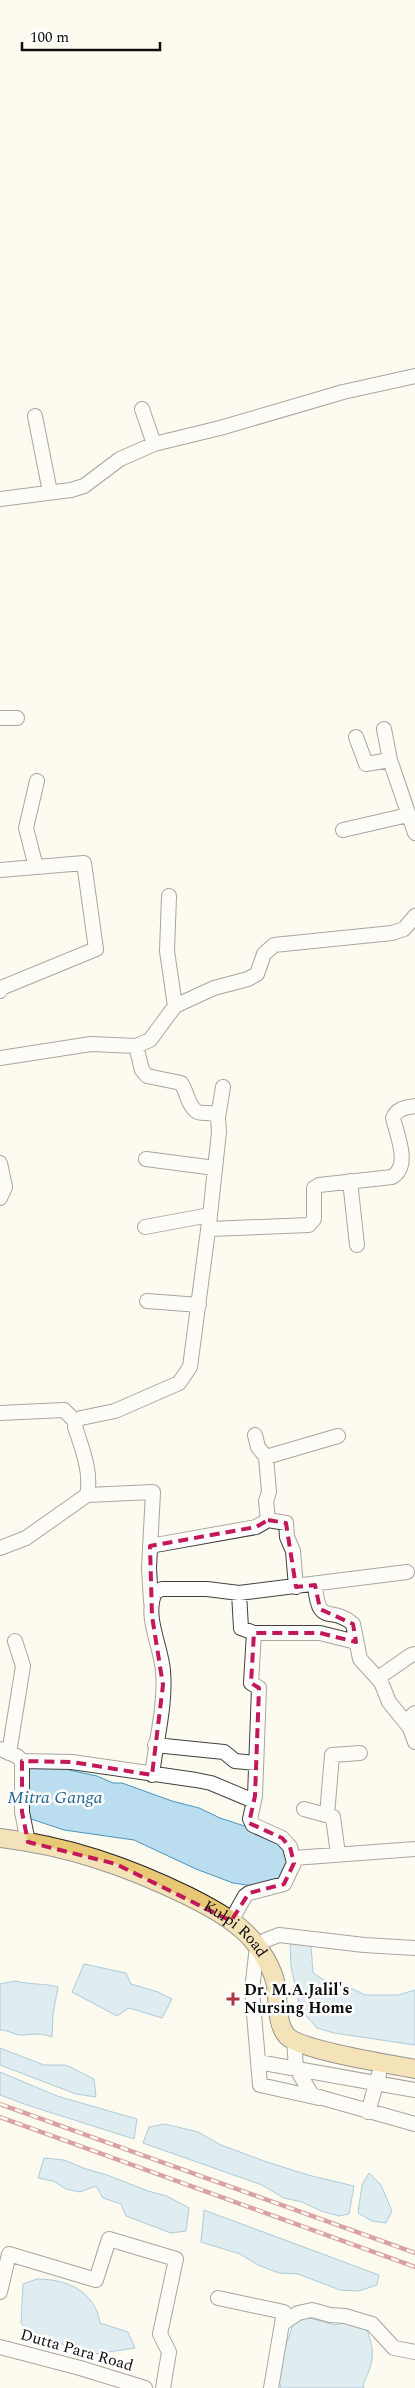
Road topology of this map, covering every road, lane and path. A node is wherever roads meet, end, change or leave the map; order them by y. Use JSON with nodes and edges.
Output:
{"nodes":[{"id":1,"x":415,"y":376,"type":"edge"},
{"id":2,"x":142,"y":409,"type":"dead end"},
{"id":3,"x":35,"y":416,"type":"dead end"},
{"id":4,"x":154,"y":444,"type":"junction"},
{"id":5,"x":50,"y":492,"type":"junction"},
{"id":6,"x":0,"y":499,"type":"edge"},
{"id":7,"x":0,"y":718,"type":"edge"},
{"id":8,"x":17,"y":718,"type":"dead end"},
{"id":9,"x":384,"y":729,"type":"dead end"},
{"id":10,"x":356,"y":737,"type":"dead end"},
{"id":11,"x":390,"y":760,"type":"junction"},
{"id":12,"x":37,"y":781,"type":"dead end"},
{"id":13,"x":408,"y":814,"type":"junction"},
{"id":14,"x":343,"y":830,"type":"dead end"},
{"id":15,"x":415,"y":833,"type":"edge"},
{"id":16,"x":36,"y":867,"type":"junction"},
{"id":17,"x":0,"y":870,"type":"edge"},
{"id":18,"x":169,"y":896,"type":"dead end"},
{"id":19,"x":415,"y":916,"type":"edge"},
{"id":20,"x":0,"y":992,"type":"edge"},
{"id":21,"x":175,"y":1006,"type":"junction"},
{"id":22,"x":136,"y":1046,"type":"junction"},
{"id":23,"x":0,"y":1058,"type":"edge"},
{"id":24,"x":223,"y":1086,"type":"dead end"},
{"id":25,"x":415,"y":1106,"type":"edge"},
{"id":26,"x":218,"y":1116,"type":"junction"},
{"id":27,"x":146,"y":1159,"type":"dead end"},
{"id":28,"x":0,"y":1163,"type":"edge"},
{"id":29,"x":215,"y":1168,"type":"junction"},
{"id":30,"x":350,"y":1181,"type":"junction"},
{"id":31,"x":0,"y":1198,"type":"edge"},
{"id":32,"x":210,"y":1215,"type":"junction"},
{"id":33,"x":145,"y":1227,"type":"dead end"},
{"id":34,"x":209,"y":1229,"type":"junction"},
{"id":35,"x":357,"y":1245,"type":"dead end"},
{"id":36,"x":147,"y":1301,"type":"dead end"},
{"id":37,"x":200,"y":1305,"type":"junction"},
{"id":38,"x":0,"y":1413,"type":"edge"},
{"id":39,"x":76,"y":1422,"type":"junction"},
{"id":40,"x":255,"y":1435,"type":"dead end"},
{"id":41,"x":338,"y":1436,"type":"dead end"},
{"id":42,"x":266,"y":1457,"type":"junction"},
{"id":43,"x":87,"y":1495,"type":"junction"},
{"id":44,"x":268,"y":1520,"type":"junction"},
{"id":45,"x":150,"y":1546,"type":"junction"},
{"id":46,"x":0,"y":1548,"type":"edge"},
{"id":47,"x":407,"y":1572,"type":"dead end"},
{"id":48,"x":315,"y":1585,"type":"junction"},
{"id":49,"x":296,"y":1587,"type":"junction"},
{"id":50,"x":239,"y":1593,"type":"junction"},
{"id":51,"x":151,"y":1608,"type":"junction"},
{"id":52,"x":254,"y":1633,"type":"junction"},
{"id":53,"x":16,"y":1641,"type":"dead end"},
{"id":54,"x":356,"y":1642,"type":"junction"},
{"id":55,"x":415,"y":1654,"type":"edge"},
{"id":56,"x":378,"y":1678,"type":"junction"},
{"id":57,"x":410,"y":1718,"type":"edge"},
{"id":58,"x":415,"y":1742,"type":"edge"},
{"id":59,"x":155,"y":1745,"type":"junction"},
{"id":60,"x":5,"y":1750,"type":"edge"},
{"id":61,"x":360,"y":1753,"type":"dead end"},
{"id":62,"x":22,"y":1761,"type":"junction"},
{"id":63,"x":256,"y":1764,"type":"junction"},
{"id":64,"x":152,"y":1775,"type":"junction"},
{"id":65,"x":254,"y":1801,"type":"junction"},
{"id":66,"x":304,"y":1810,"type":"dead end"},
{"id":67,"x":327,"y":1815,"type":"junction"},
{"id":68,"x":0,"y":1838,"type":"edge"},
{"id":69,"x":28,"y":1842,"type":"junction"},
{"id":70,"x":415,"y":1849,"type":"edge"},
{"id":71,"x":338,"y":1854,"type":"junction"},
{"id":72,"x":294,"y":1858,"type":"junction"},
{"id":73,"x":231,"y":1921,"type":"junction"},
{"id":74,"x":257,"y":1946,"type":"junction"},
{"id":75,"x":415,"y":1948,"type":"edge"},
{"id":76,"x":294,"y":2040,"type":"junction"},
{"id":77,"x":258,"y":2062,"type":"junction"},
{"id":78,"x":383,"y":2062,"type":"junction"},
{"id":79,"x":296,"y":2068,"type":"junction"},
{"id":80,"x":415,"y":2069,"type":"edge"},
{"id":81,"x":376,"y":2082,"type":"junction"},
{"id":82,"x":415,"y":2090,"type":"edge"},
{"id":83,"x":319,"y":2098,"type":"junction"},
{"id":84,"x":368,"y":2112,"type":"junction"},
{"id":85,"x":415,"y":2124,"type":"edge"},
{"id":86,"x":0,"y":2292,"type":"edge"},
{"id":87,"x":218,"y":2298,"type":"dead end"},
{"id":88,"x":282,"y":2324,"type":"junction"},
{"id":89,"x":1,"y":2352,"type":"edge"},
{"id":90,"x":415,"y":2352,"type":"edge"},
{"id":91,"x":137,"y":2387,"type":"edge"},
{"id":92,"x":163,"y":2388,"type":"edge"},
{"id":93,"x":271,"y":2388,"type":"edge"}],
"edges":[{"from":1,"to":4,"type":"street"},
{"from":2,"to":4,"type":"street"},
{"from":3,"to":5,"type":"street"},
{"from":4,"to":5,"type":"street"},
{"from":5,"to":6,"type":"street"},
{"from":7,"to":8,"type":"street"},
{"from":9,"to":11,"type":"street"},
{"from":10,"to":11,"type":"street"},
{"from":11,"to":13,"type":"street"},
{"from":12,"to":16,"type":"street"},
{"from":13,"to":14,"type":"street"},
{"from":13,"to":15,"type":"street"},
{"from":16,"to":17,"type":"street"},
{"from":16,"to":20,"type":"street"},
{"from":18,"to":21,"type":"street"},
{"from":19,"to":21,"type":"street"},
{"from":21,"to":22,"type":"street"},
{"from":22,"to":23,"type":"street"},
{"from":22,"to":26,"type":"street"},
{"from":24,"to":26,"type":"street"},
{"from":25,"to":30,"type":"street"},
{"from":26,"to":29,"type":"street"},
{"from":27,"to":29,"type":"street"},
{"from":28,"to":31,"type":"street"},
{"from":29,"to":32,"type":"street"},
{"from":30,"to":34,"type":"street"},
{"from":30,"to":35,"type":"street"},
{"from":32,"to":33,"type":"street"},
{"from":32,"to":34,"type":"street"},
{"from":34,"to":37,"type":"street"},
{"from":36,"to":37,"type":"street"},
{"from":37,"to":39,"type":"street"},
{"from":38,"to":39,"type":"street"},
{"from":39,"to":43,"type":"street"},
{"from":40,"to":42,"type":"street"},
{"from":41,"to":42,"type":"street"},
{"from":42,"to":44,"type":"street"},
{"from":43,"to":45,"type":"street"},
{"from":43,"to":46,"type":"street"},
{"from":44,"to":45,"type":"street"},
{"from":44,"to":49,"type":"street"},
{"from":45,"to":51,"type":"street"},
{"from":47,"to":48,"type":"street"},
{"from":48,"to":49,"type":"street"},
{"from":48,"to":54,"type":"street"},
{"from":49,"to":50,"type":"street"},
{"from":50,"to":51,"type":"street"},
{"from":50,"to":52,"type":"street"},
{"from":51,"to":59,"type":"street"},
{"from":52,"to":54,"type":"street"},
{"from":52,"to":63,"type":"street"},
{"from":53,"to":60,"type":"street"},
{"from":54,"to":56,"type":"street"},
{"from":55,"to":56,"type":"street"},
{"from":56,"to":57,"type":"street"},
{"from":57,"to":58,"type":"street"},
{"from":59,"to":63,"type":"street"},
{"from":59,"to":64,"type":"street"},
{"from":60,"to":62,"type":"street"},
{"from":61,"to":67,"type":"street"},
{"from":62,"to":64,"type":"street"},
{"from":62,"to":69,"type":"street"},
{"from":63,"to":65,"type":"street"},
{"from":64,"to":65,"type":"street"},
{"from":65,"to":72,"type":"street"},
{"from":66,"to":67,"type":"street"},
{"from":67,"to":71,"type":"street"},
{"from":68,"to":69,"type":"main road","name":"Kulpi Road"},
{"from":69,"to":73,"type":"main road","name":"Kulpi Road"},
{"from":70,"to":71,"type":"street"},
{"from":71,"to":72,"type":"street"},
{"from":72,"to":73,"type":"street"},
{"from":73,"to":74,"type":"main road","name":"Kulpi Road"},
{"from":74,"to":75,"type":"street"},
{"from":74,"to":76,"type":"main road","name":"Kulpi Road"},
{"from":74,"to":77,"type":"street"},
{"from":76,"to":78,"type":"main road"},
{"from":76,"to":79,"type":"street"},
{"from":77,"to":79,"type":"street"},
{"from":77,"to":83,"type":"street"},
{"from":78,"to":80,"type":"main road"},
{"from":78,"to":81,"type":"street"},
{"from":79,"to":81,"type":"street"},
{"from":79,"to":83,"type":"street"},
{"from":81,"to":82,"type":"street"},
{"from":81,"to":84,"type":"street"},
{"from":83,"to":84,"type":"street"},
{"from":84,"to":85,"type":"street"},
{"from":86,"to":92,"type":"street"},
{"from":87,"to":88,"type":"street"},
{"from":88,"to":90,"type":"street"},
{"from":88,"to":93,"type":"street"},
{"from":89,"to":91,"type":"street","name":"Dutta Para Road"}]}
